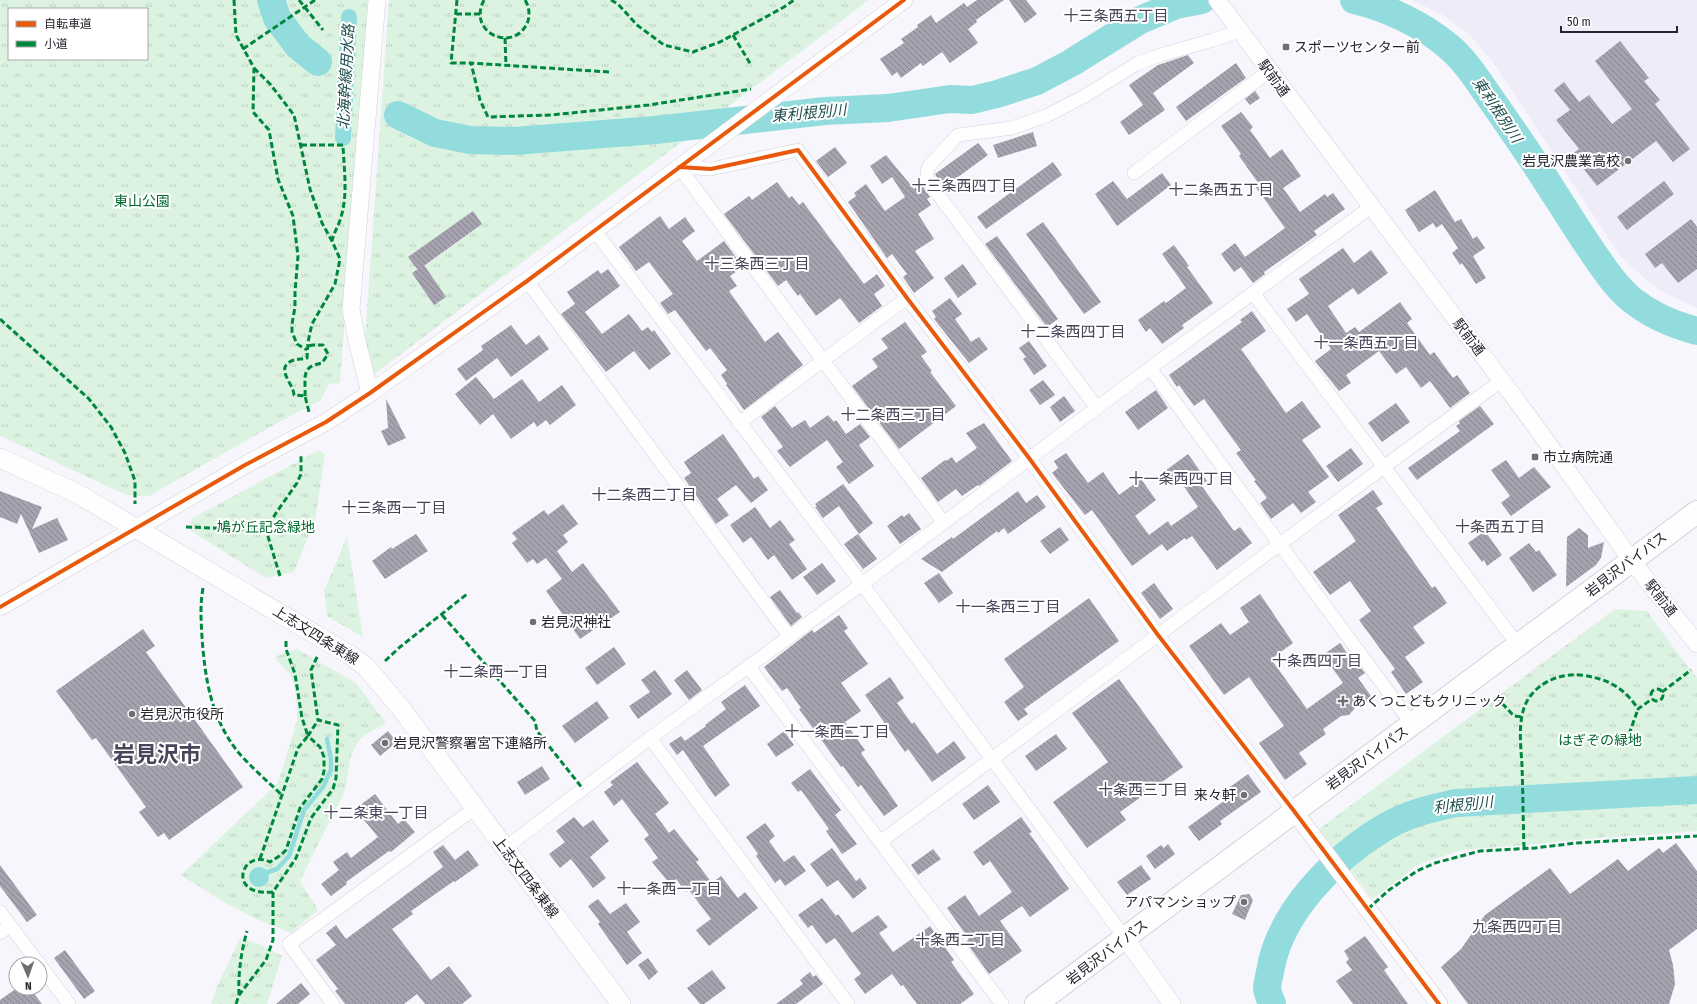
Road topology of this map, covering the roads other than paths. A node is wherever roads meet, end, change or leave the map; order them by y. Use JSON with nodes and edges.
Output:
{"nodes":[{"id":1,"x":376,"y":0,"type":"edge"},
{"id":2,"x":904,"y":0,"type":"edge"},
{"id":3,"x":1217,"y":0,"type":"edge"},
{"id":4,"x":1237,"y":27,"type":"junction"},
{"id":5,"x":1269,"y":71,"type":"junction"},
{"id":6,"x":678,"y":167,"type":"junction"},
{"id":7,"x":1134,"y":173,"type":"dead end"},
{"id":8,"x":1371,"y":207,"type":"junction"},
{"id":9,"x":594,"y":230,"type":"junction"},
{"id":10,"x":527,"y":281,"type":"junction"},
{"id":11,"x":1253,"y":293,"type":"junction"},
{"id":12,"x":907,"y":298,"type":"junction"},
{"id":13,"x":824,"y":361,"type":"junction"},
{"id":14,"x":1150,"y":368,"type":"junction"},
{"id":15,"x":1501,"y":381,"type":"junction"},
{"id":16,"x":370,"y":393,"type":"junction"},
{"id":17,"x":1097,"y":408,"type":"junction"},
{"id":18,"x":739,"y":423,"type":"junction"},
{"id":19,"x":0,"y":458,"type":"edge"},
{"id":20,"x":1029,"y":458,"type":"junction"},
{"id":21,"x":1384,"y":466,"type":"junction"},
{"id":22,"x":1697,"y":512,"type":"edge"},
{"id":23,"x":944,"y":523,"type":"junction"},
{"id":24,"x":135,"y":528,"type":"junction"},
{"id":25,"x":1281,"y":544,"type":"junction"},
{"id":26,"x":1632,"y":560,"type":"junction"},
{"id":27,"x":862,"y":584,"type":"junction"},
{"id":28,"x":0,"y":607,"type":"edge"},
{"id":29,"x":1158,"y":635,"type":"junction"},
{"id":30,"x":790,"y":636,"type":"junction"},
{"id":31,"x":1697,"y":644,"type":"edge"},
{"id":32,"x":1518,"y":645,"type":"junction"},
{"id":33,"x":748,"y":666,"type":"junction"},
{"id":34,"x":1412,"y":724,"type":"junction"},
{"id":35,"x":650,"y":738,"type":"junction"},
{"id":36,"x":993,"y":759,"type":"junction"},
{"id":37,"x":475,"y":808,"type":"junction"},
{"id":38,"x":1294,"y":810,"type":"junction"},
{"id":39,"x":880,"y":842,"type":"junction"},
{"id":40,"x":505,"y":848,"type":"junction"},
{"id":41,"x":0,"y":912,"type":"edge"},
{"id":42,"x":5,"y":929,"type":"edge"},
{"id":43,"x":1125,"y":938,"type":"junction"},
{"id":44,"x":32,"y":956,"type":"edge"},
{"id":45,"x":48,"y":975,"type":"edge"},
{"id":46,"x":69,"y":1004,"type":"edge"},
{"id":47,"x":333,"y":1004,"type":"edge"},
{"id":48,"x":621,"y":1004,"type":"edge"},
{"id":49,"x":848,"y":1004,"type":"edge"},
{"id":50,"x":1002,"y":1004,"type":"edge"},
{"id":51,"x":1036,"y":1004,"type":"edge"},
{"id":52,"x":1172,"y":1004,"type":"edge"},
{"id":53,"x":1439,"y":1004,"type":"edge"}],
"edges":[{"from":1,"to":16,"type":"street"},
{"from":2,"to":6,"type":"street"},
{"from":3,"to":4,"type":"street","name":"駅前通"},
{"from":4,"to":5,"type":"street","name":"駅前通"},
{"from":4,"to":17,"type":"street"},
{"from":5,"to":7,"type":"street"},
{"from":5,"to":8,"type":"street","name":"駅前通"},
{"from":6,"to":9,"type":"street"},
{"from":6,"to":12,"type":"street"},
{"from":6,"to":13,"type":"street"},
{"from":8,"to":11,"type":"street"},
{"from":8,"to":15,"type":"street","name":"駅前通"},
{"from":9,"to":10,"type":"street"},
{"from":9,"to":18,"type":"street"},
{"from":10,"to":16,"type":"street"},
{"from":10,"to":30,"type":"street"},
{"from":11,"to":14,"type":"street"},
{"from":11,"to":21,"type":"street"},
{"from":12,"to":13,"type":"street"},
{"from":12,"to":20,"type":"street"},
{"from":13,"to":18,"type":"street"},
{"from":13,"to":23,"type":"street"},
{"from":14,"to":17,"type":"street"},
{"from":14,"to":25,"type":"street"},
{"from":15,"to":21,"type":"street"},
{"from":15,"to":26,"type":"street","name":"駅前通"},
{"from":16,"to":24,"type":"street"},
{"from":17,"to":20,"type":"street"},
{"from":18,"to":27,"type":"street"},
{"from":19,"to":24,"type":"main road","name":"上志文四条東線"},
{"from":20,"to":23,"type":"street"},
{"from":20,"to":29,"type":"street"},
{"from":21,"to":25,"type":"street"},
{"from":21,"to":32,"type":"street"},
{"from":22,"to":26,"type":"highway","name":"岩見沢バイパス"},
{"from":23,"to":27,"type":"street"},
{"from":24,"to":28,"type":"street"},
{"from":24,"to":37,"type":"main road","name":"上志文四条東線"},
{"from":25,"to":29,"type":"street"},
{"from":25,"to":34,"type":"street"},
{"from":26,"to":31,"type":"street","name":"駅前通"},
{"from":26,"to":32,"type":"highway","name":"岩見沢バイパス"},
{"from":27,"to":30,"type":"street"},
{"from":27,"to":36,"type":"street"},
{"from":29,"to":36,"type":"street"},
{"from":29,"to":38,"type":"street"},
{"from":30,"to":33,"type":"street"},
{"from":32,"to":34,"type":"highway","name":"岩見沢バイパス"},
{"from":33,"to":35,"type":"street"},
{"from":33,"to":39,"type":"street"},
{"from":34,"to":38,"type":"highway","name":"岩見沢バイパス"},
{"from":35,"to":40,"type":"street"},
{"from":35,"to":49,"type":"street"},
{"from":36,"to":39,"type":"street"},
{"from":36,"to":43,"type":"street"},
{"from":37,"to":40,"type":"main road","name":"上志文四条東線"},
{"from":37,"to":47,"type":"street"},
{"from":38,"to":43,"type":"highway","name":"岩見沢バイパス"},
{"from":38,"to":53,"type":"street"},
{"from":39,"to":50,"type":"street"},
{"from":40,"to":48,"type":"main road","name":"上志文四条東線"},
{"from":41,"to":42,"type":"street"},
{"from":42,"to":44,"type":"street"},
{"from":43,"to":51,"type":"highway","name":"岩見沢バイパス"},
{"from":43,"to":52,"type":"street"},
{"from":45,"to":46,"type":"street"}]}
